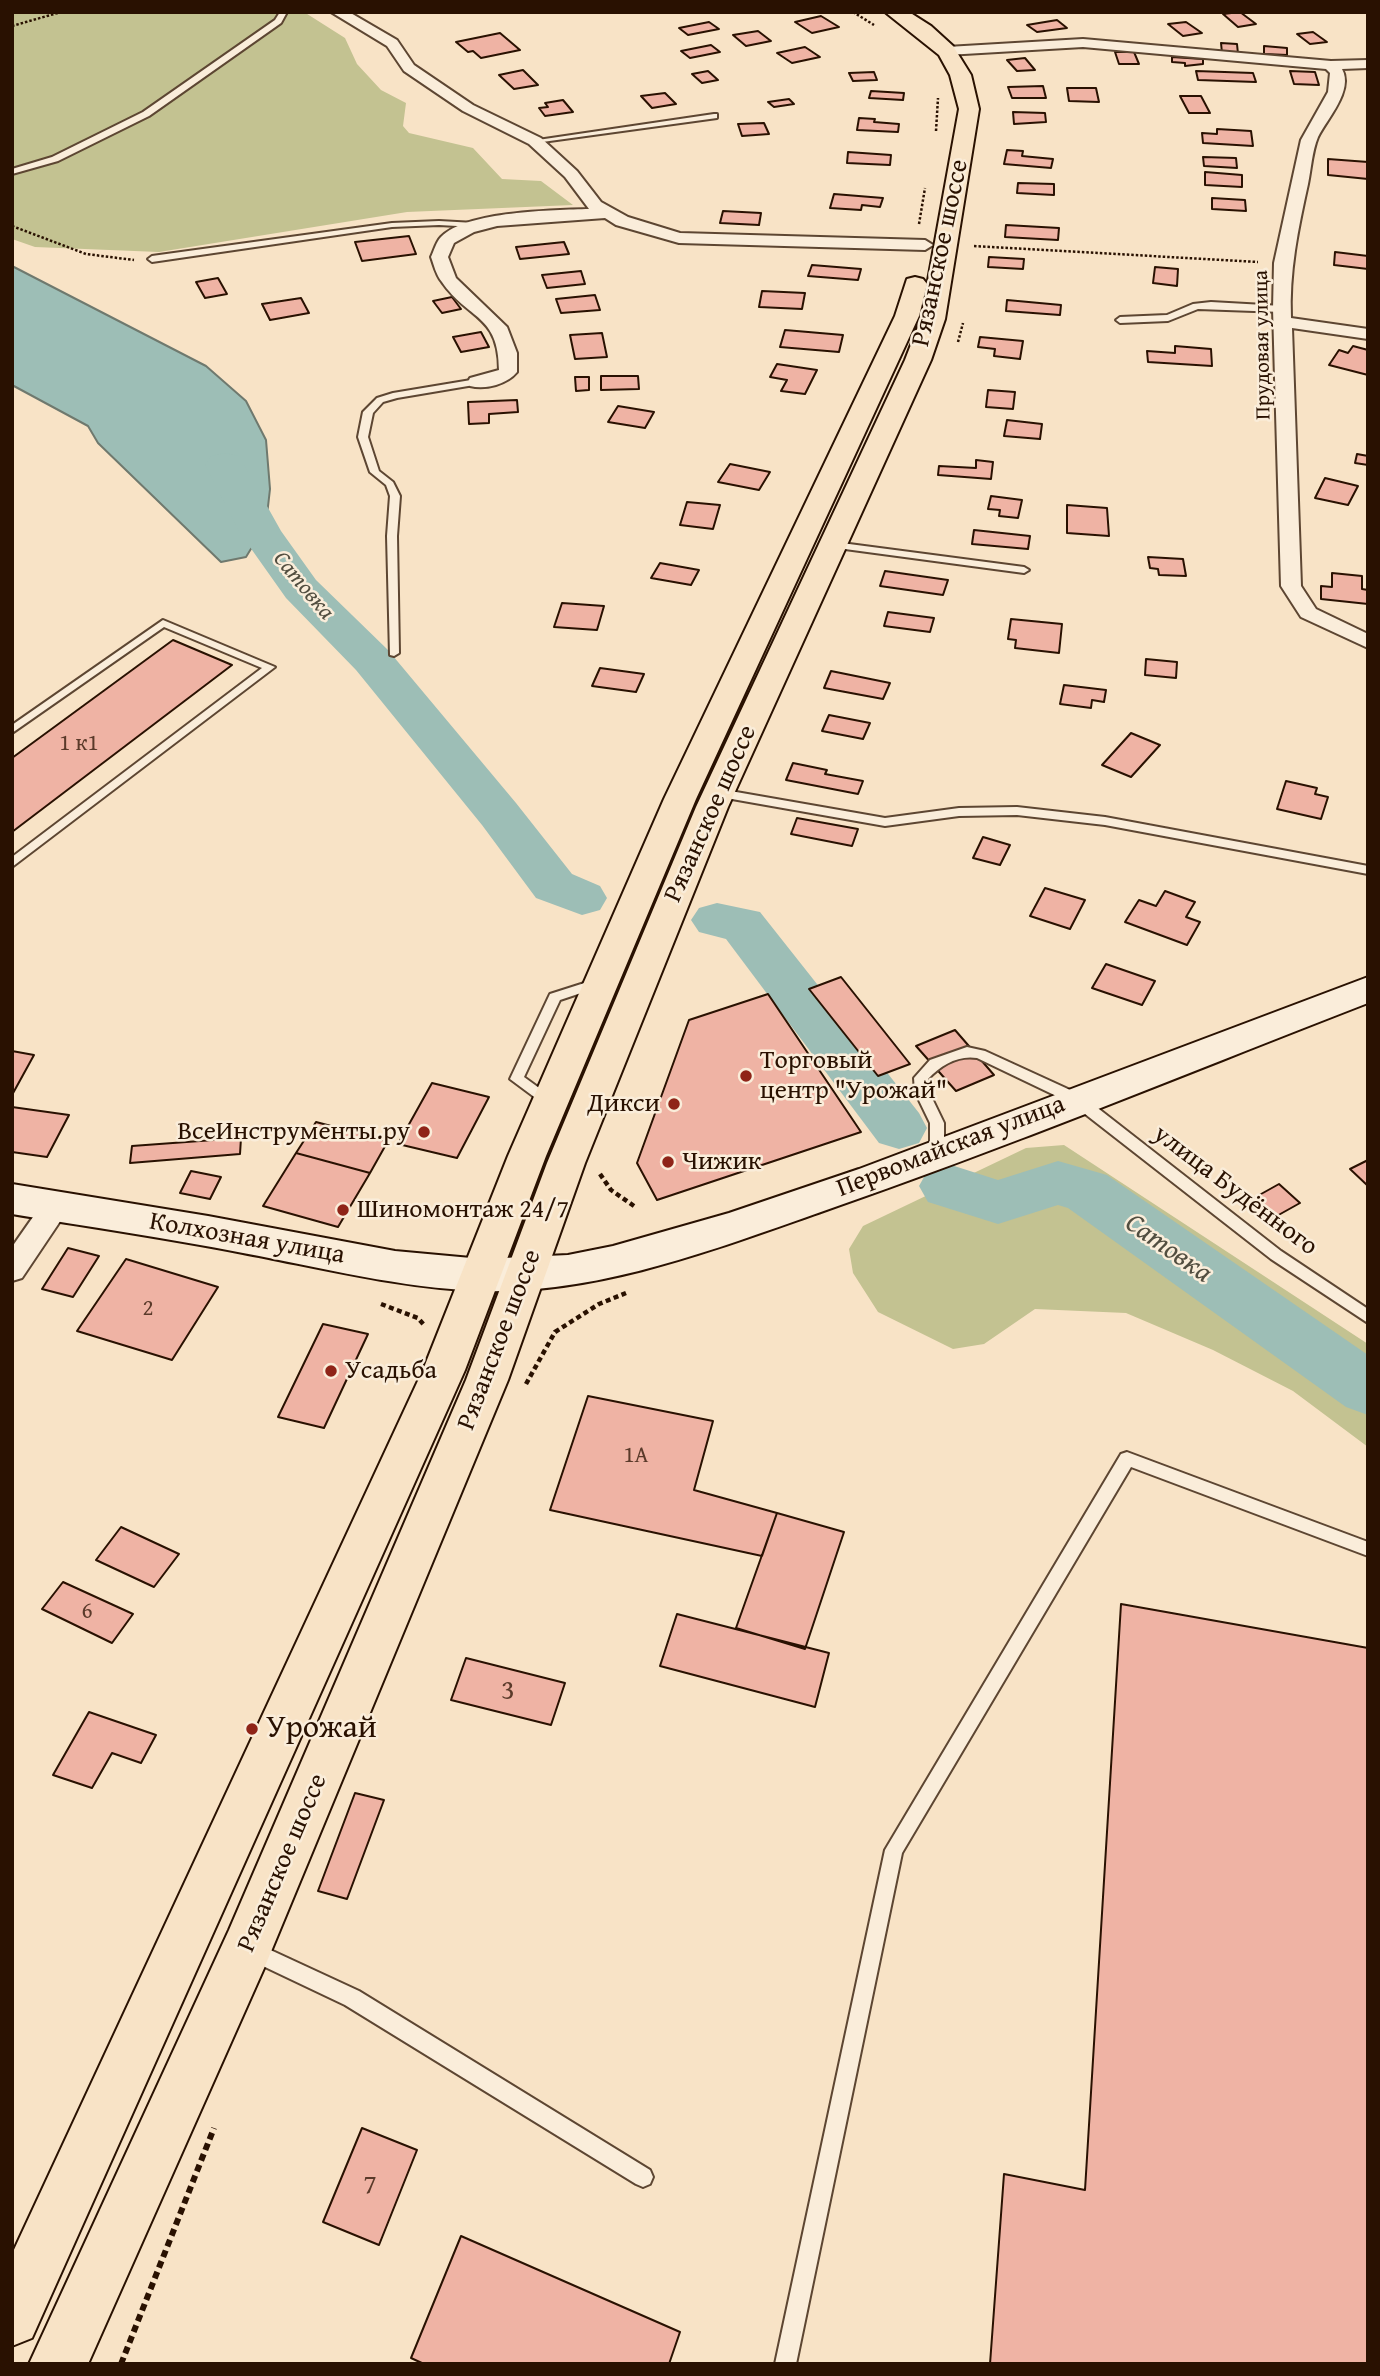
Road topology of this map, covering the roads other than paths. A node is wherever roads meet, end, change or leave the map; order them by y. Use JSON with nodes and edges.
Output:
{"nodes":[{"id":1,"x":284,"y":12,"type":"edge"},
{"id":2,"x":338,"y":12,"type":"edge"},
{"id":3,"x":868,"y":12,"type":"edge"},
{"id":4,"x":895,"y":12,"type":"edge"},
{"id":5,"x":947,"y":51,"type":"junction"},
{"id":6,"x":1368,"y":64,"type":"edge"},
{"id":7,"x":1331,"y":65,"type":"junction"},
{"id":8,"x":715,"y":116,"type":"dead end"},
{"id":9,"x":535,"y":141,"type":"junction"},
{"id":10,"x":12,"y":172,"type":"edge"},
{"id":11,"x":606,"y":213,"type":"junction"},
{"id":12,"x":475,"y":225,"type":"junction"},
{"id":13,"x":925,"y":245,"type":"junction"},
{"id":14,"x":152,"y":259,"type":"road end"},
{"id":15,"x":1283,"y":316,"type":"junction"},
{"id":16,"x":1120,"y":320,"type":"dead end"},
{"id":17,"x":1368,"y":334,"type":"edge"},
{"id":18,"x":477,"y":382,"type":"joint"},
{"id":19,"x":834,"y":545,"type":"junction"},
{"id":20,"x":1024,"y":570,"type":"dead end"},
{"id":21,"x":1368,"y":642,"type":"edge"},
{"id":22,"x":394,"y":653,"type":"dead end"},
{"id":23,"x":12,"y":730,"type":"edge"},
{"id":24,"x":719,"y":793,"type":"junction"},
{"id":25,"x":12,"y":863,"type":"edge"},
{"id":26,"x":1368,"y":870,"type":"edge"},
{"id":27,"x":602,"y":981,"type":"junction"},
{"id":28,"x":1368,"y":989,"type":"edge"},
{"id":29,"x":1076,"y":1099,"type":"junction"},
{"id":30,"x":550,"y":1102,"type":"junction"},
{"id":31,"x":937,"y":1153,"type":"junction"},
{"id":32,"x":31,"y":1206,"type":"edge"},
{"id":33,"x":12,"y":1270,"type":"edge"},
{"id":34,"x":503,"y":1275,"type":"junction"},
{"id":35,"x":1368,"y":1317,"type":"edge"},
{"id":36,"x":1368,"y":1549,"type":"edge"},
{"id":37,"x":247,"y":1948,"type":"junction"},
{"id":38,"x":643,"y":2177,"type":"dead end"},
{"id":39,"x":12,"y":2318,"type":"edge"},
{"id":40,"x":58,"y":2364,"type":"edge"},
{"id":41,"x":785,"y":2364,"type":"edge"}],
"edges":[{"from":1,"to":10,"type":"lane"},
{"from":2,"to":9,"type":"street"},
{"from":3,"to":13,"type":"main road","name":"Рязанское шоссе"},
{"from":4,"to":5,"type":"main road","name":"Рязанское шоссе"},
{"from":5,"to":7,"type":"street"},
{"from":5,"to":19,"type":"main road","name":"Рязанское шоссе"},
{"from":6,"to":7,"type":"street"},
{"from":7,"to":15,"type":"street","name":"Прудовая улица"},
{"from":8,"to":9,"type":"lane"},
{"from":9,"to":11,"type":"street"},
{"from":11,"to":12,"type":"street"},
{"from":11,"to":13,"type":"street"},
{"from":12,"to":14,"type":"lane"},
{"from":12,"to":18,"type":"street"},
{"from":13,"to":27,"type":"main road","name":"Рязанское шоссе"},
{"from":15,"to":16,"type":"lane"},
{"from":15,"to":17,"type":"street"},
{"from":15,"to":21,"type":"street","name":"Прудовая улица"},
{"from":18,"to":22,"type":"lane"},
{"from":19,"to":20,"type":"lane"},
{"from":19,"to":24,"type":"main road","name":"Рязанское шоссе"},
{"from":23,"to":25,"type":"lane"},
{"from":24,"to":26,"type":"lane"},
{"from":24,"to":34,"type":"main road","name":"Рязанское шоссе"},
{"from":27,"to":30,"type":"main road","name":"Рязанское шоссе"},
{"from":27,"to":30,"type":"lane"},
{"from":28,"to":29,"type":"main road","name":"Первомайская улица"},
{"from":29,"to":31,"type":"main road","name":"Первомайская улица"},
{"from":29,"to":31,"type":"lane","name":"улица Будённого"},
{"from":29,"to":35,"type":"lane","name":"улица Будённого"},
{"from":30,"to":34,"type":"main road","name":"Рязанское шоссе"},
{"from":31,"to":34,"type":"main road","name":"Первомайская улица"},
{"from":32,"to":33,"type":"street"},
{"from":32,"to":34,"type":"main road","name":"Колхозная улица"},
{"from":34,"to":37,"type":"main road","name":"Рязанское шоссе"},
{"from":34,"to":39,"type":"main road","name":"Рязанское шоссе"},
{"from":36,"to":41,"type":"lane"},
{"from":37,"to":38,"type":"lane"},
{"from":37,"to":40,"type":"main road","name":"Рязанское шоссе"}]}
